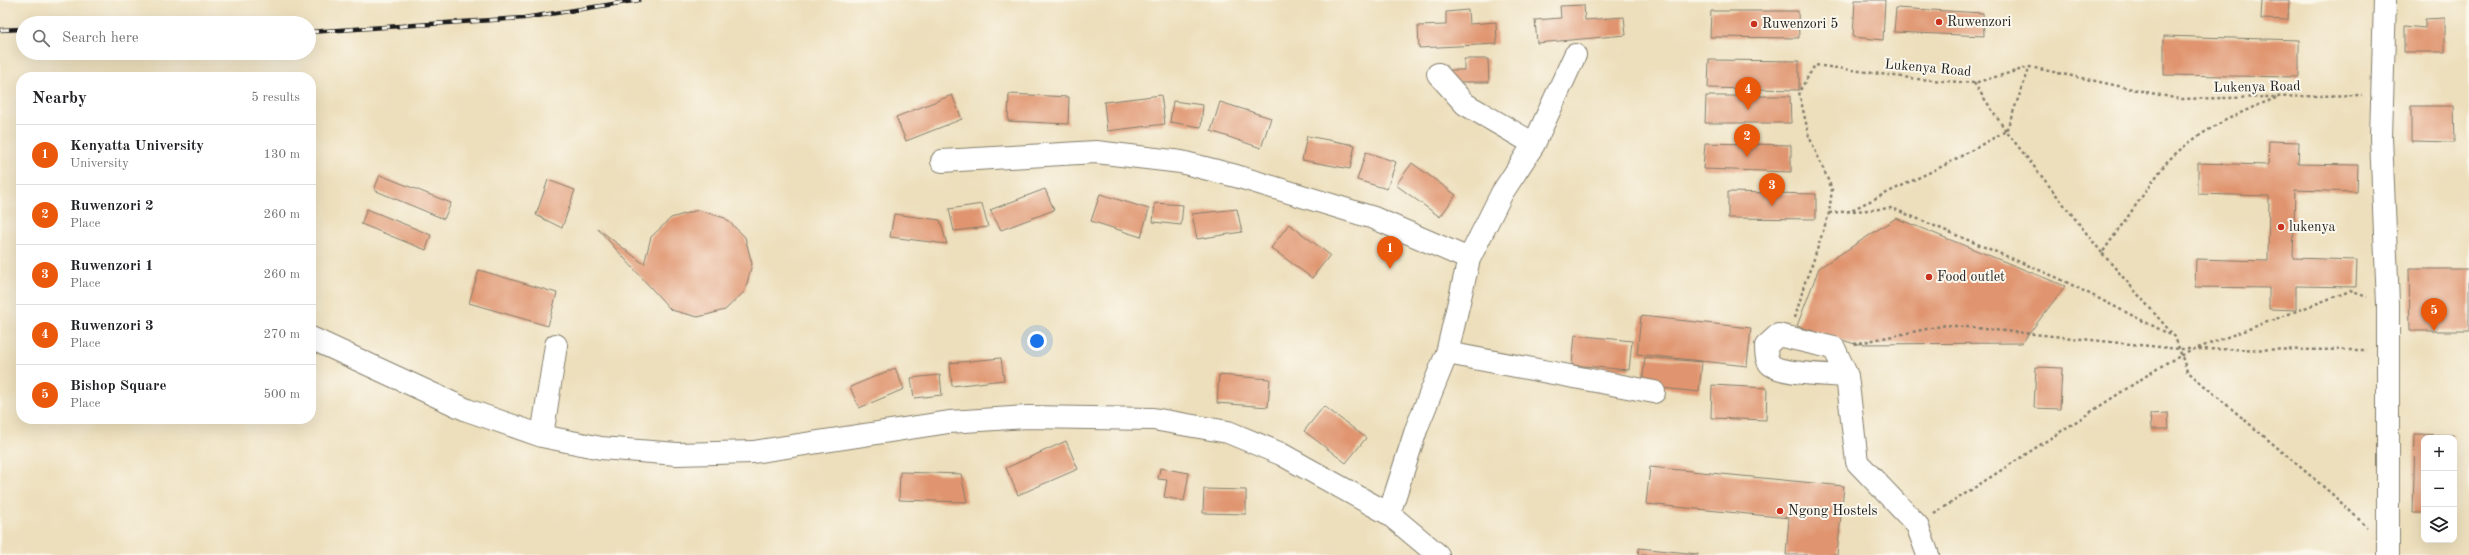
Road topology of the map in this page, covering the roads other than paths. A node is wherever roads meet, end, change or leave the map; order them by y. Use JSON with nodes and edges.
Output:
{"nodes":[{"id":1,"x":2385,"y":0,"type":"edge"},
{"id":2,"x":1575,"y":55,"type":"dead end"},
{"id":3,"x":1438,"y":74,"type":"dead end"},
{"id":4,"x":1534,"y":144,"type":"junction"},
{"id":5,"x":942,"y":161,"type":"dead end"},
{"id":6,"x":1469,"y":259,"type":"junction"},
{"id":7,"x":316,"y":340,"type":"edge"},
{"id":8,"x":556,"y":345,"type":"dead end"},
{"id":9,"x":1447,"y":353,"type":"junction"},
{"id":10,"x":1847,"y":376,"type":"junction"},
{"id":11,"x":1654,"y":392,"type":"dead end"},
{"id":12,"x":542,"y":436,"type":"junction"},
{"id":13,"x":1389,"y":514,"type":"junction"},
{"id":14,"x":2388,"y":551,"type":"edge"},
{"id":15,"x":1438,"y":555,"type":"edge"},
{"id":16,"x":1928,"y":555,"type":"edge"}],
"edges":[{"from":1,"to":14,"type":"lane"},
{"from":2,"to":4,"type":"lane"},
{"from":3,"to":4,"type":"lane"},
{"from":4,"to":6,"type":"lane"},
{"from":5,"to":6,"type":"lane"},
{"from":6,"to":9,"type":"lane"},
{"from":7,"to":12,"type":"lane"},
{"from":8,"to":12,"type":"lane"},
{"from":9,"to":11,"type":"lane"},
{"from":9,"to":13,"type":"lane"},
{"from":10,"to":10,"type":"lane"},
{"from":10,"to":16,"type":"lane"},
{"from":12,"to":13,"type":"lane"},
{"from":13,"to":15,"type":"lane"}]}
